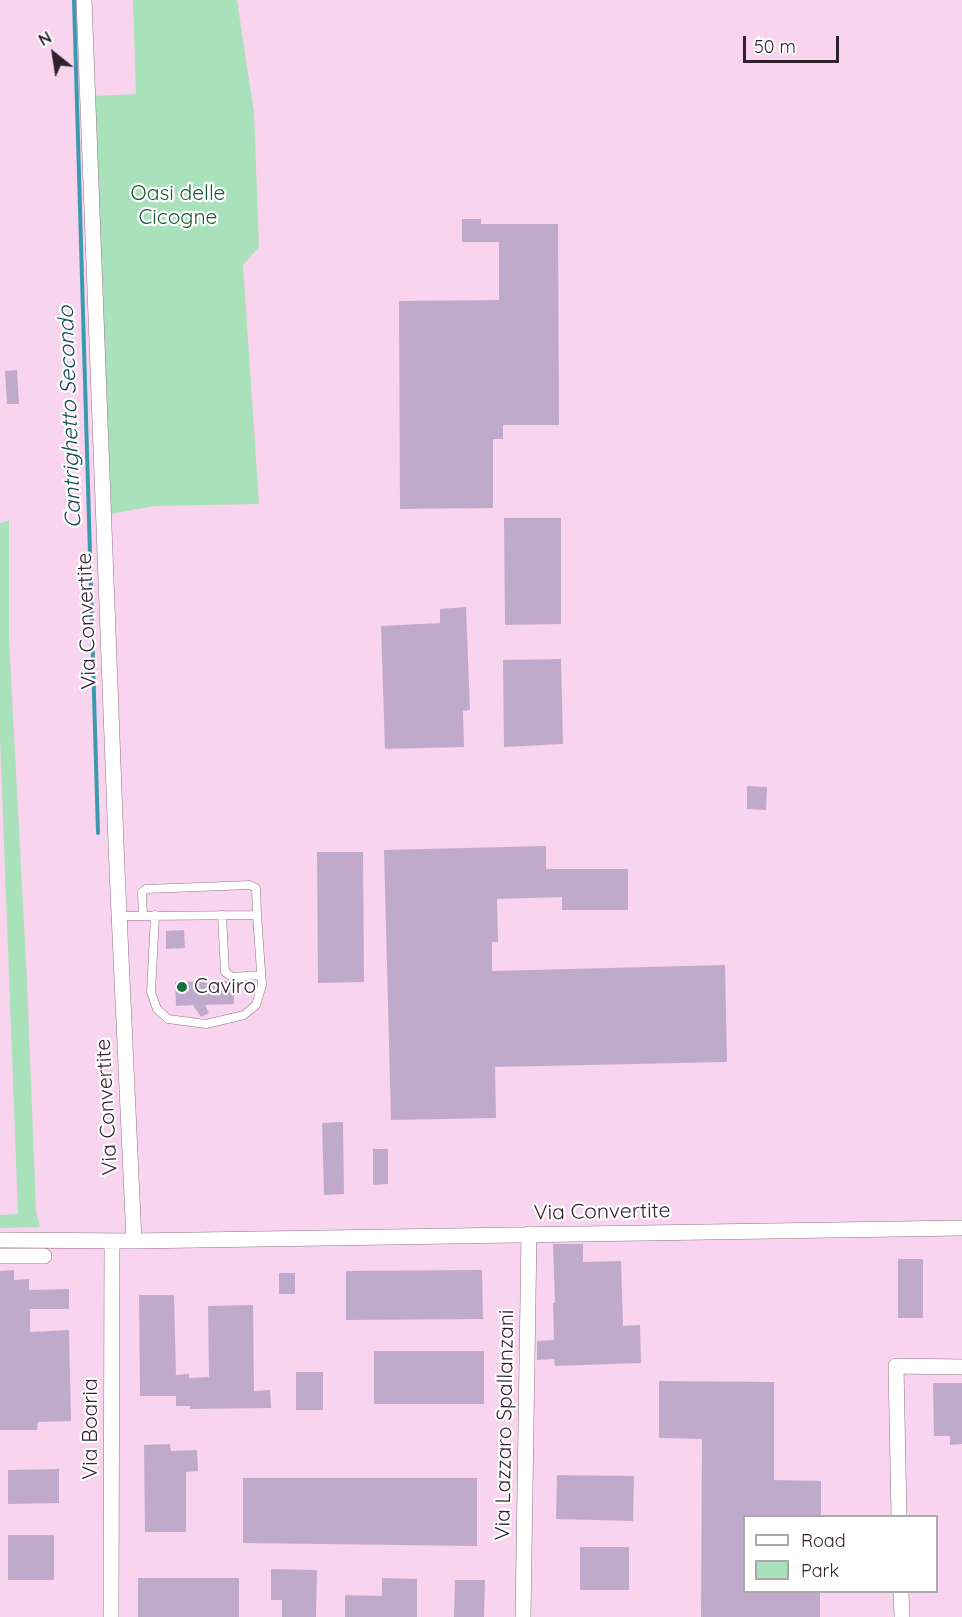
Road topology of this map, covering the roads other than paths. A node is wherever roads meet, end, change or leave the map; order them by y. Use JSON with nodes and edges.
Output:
{"nodes":[{"id":1,"x":84,"y":0,"type":"edge"},
{"id":2,"x":154,"y":915,"type":"junction"},
{"id":3,"x":222,"y":915,"type":"junction"},
{"id":4,"x":257,"y":915,"type":"junction"},
{"id":5,"x":119,"y":916,"type":"junction"},
{"id":6,"x":143,"y":916,"type":"junction"},
{"id":7,"x":261,"y":975,"type":"junction"},
{"id":8,"x":962,"y":1228,"type":"edge"},
{"id":9,"x":529,"y":1234,"type":"junction"},
{"id":10,"x":0,"y":1240,"type":"edge"},
{"id":11,"x":112,"y":1241,"type":"junction"},
{"id":12,"x":134,"y":1241,"type":"junction"},
{"id":13,"x":0,"y":1256,"type":"edge"},
{"id":14,"x":44,"y":1256,"type":"dead end"},
{"id":15,"x":962,"y":1367,"type":"edge"},
{"id":16,"x":900,"y":1515,"type":"edge"},
{"id":17,"x":901,"y":1593,"type":"edge"},
{"id":18,"x":111,"y":1617,"type":"edge"},
{"id":19,"x":523,"y":1617,"type":"edge"},
{"id":20,"x":902,"y":1617,"type":"edge"}],
"edges":[{"from":1,"to":5,"type":"street","name":"Via Convertite"},
{"from":2,"to":3,"type":"lane"},
{"from":2,"to":6,"type":"lane"},
{"from":2,"to":7,"type":"lane"},
{"from":3,"to":4,"type":"lane"},
{"from":3,"to":7,"type":"lane"},
{"from":4,"to":6,"type":"lane"},
{"from":4,"to":7,"type":"lane"},
{"from":5,"to":6,"type":"lane"},
{"from":5,"to":12,"type":"street","name":"Via Convertite"},
{"from":8,"to":9,"type":"street","name":"Via Convertite"},
{"from":9,"to":12,"type":"street","name":"Via Convertite"},
{"from":9,"to":19,"type":"street","name":"Via Lazzaro Spallanzani"},
{"from":10,"to":11,"type":"street","name":"Via Convertite"},
{"from":11,"to":12,"type":"street","name":"Via Convertite"},
{"from":11,"to":18,"type":"street","name":"Via Boaria"},
{"from":13,"to":14,"type":"street"},
{"from":15,"to":16,"type":"street"},
{"from":17,"to":20,"type":"street"}]}
